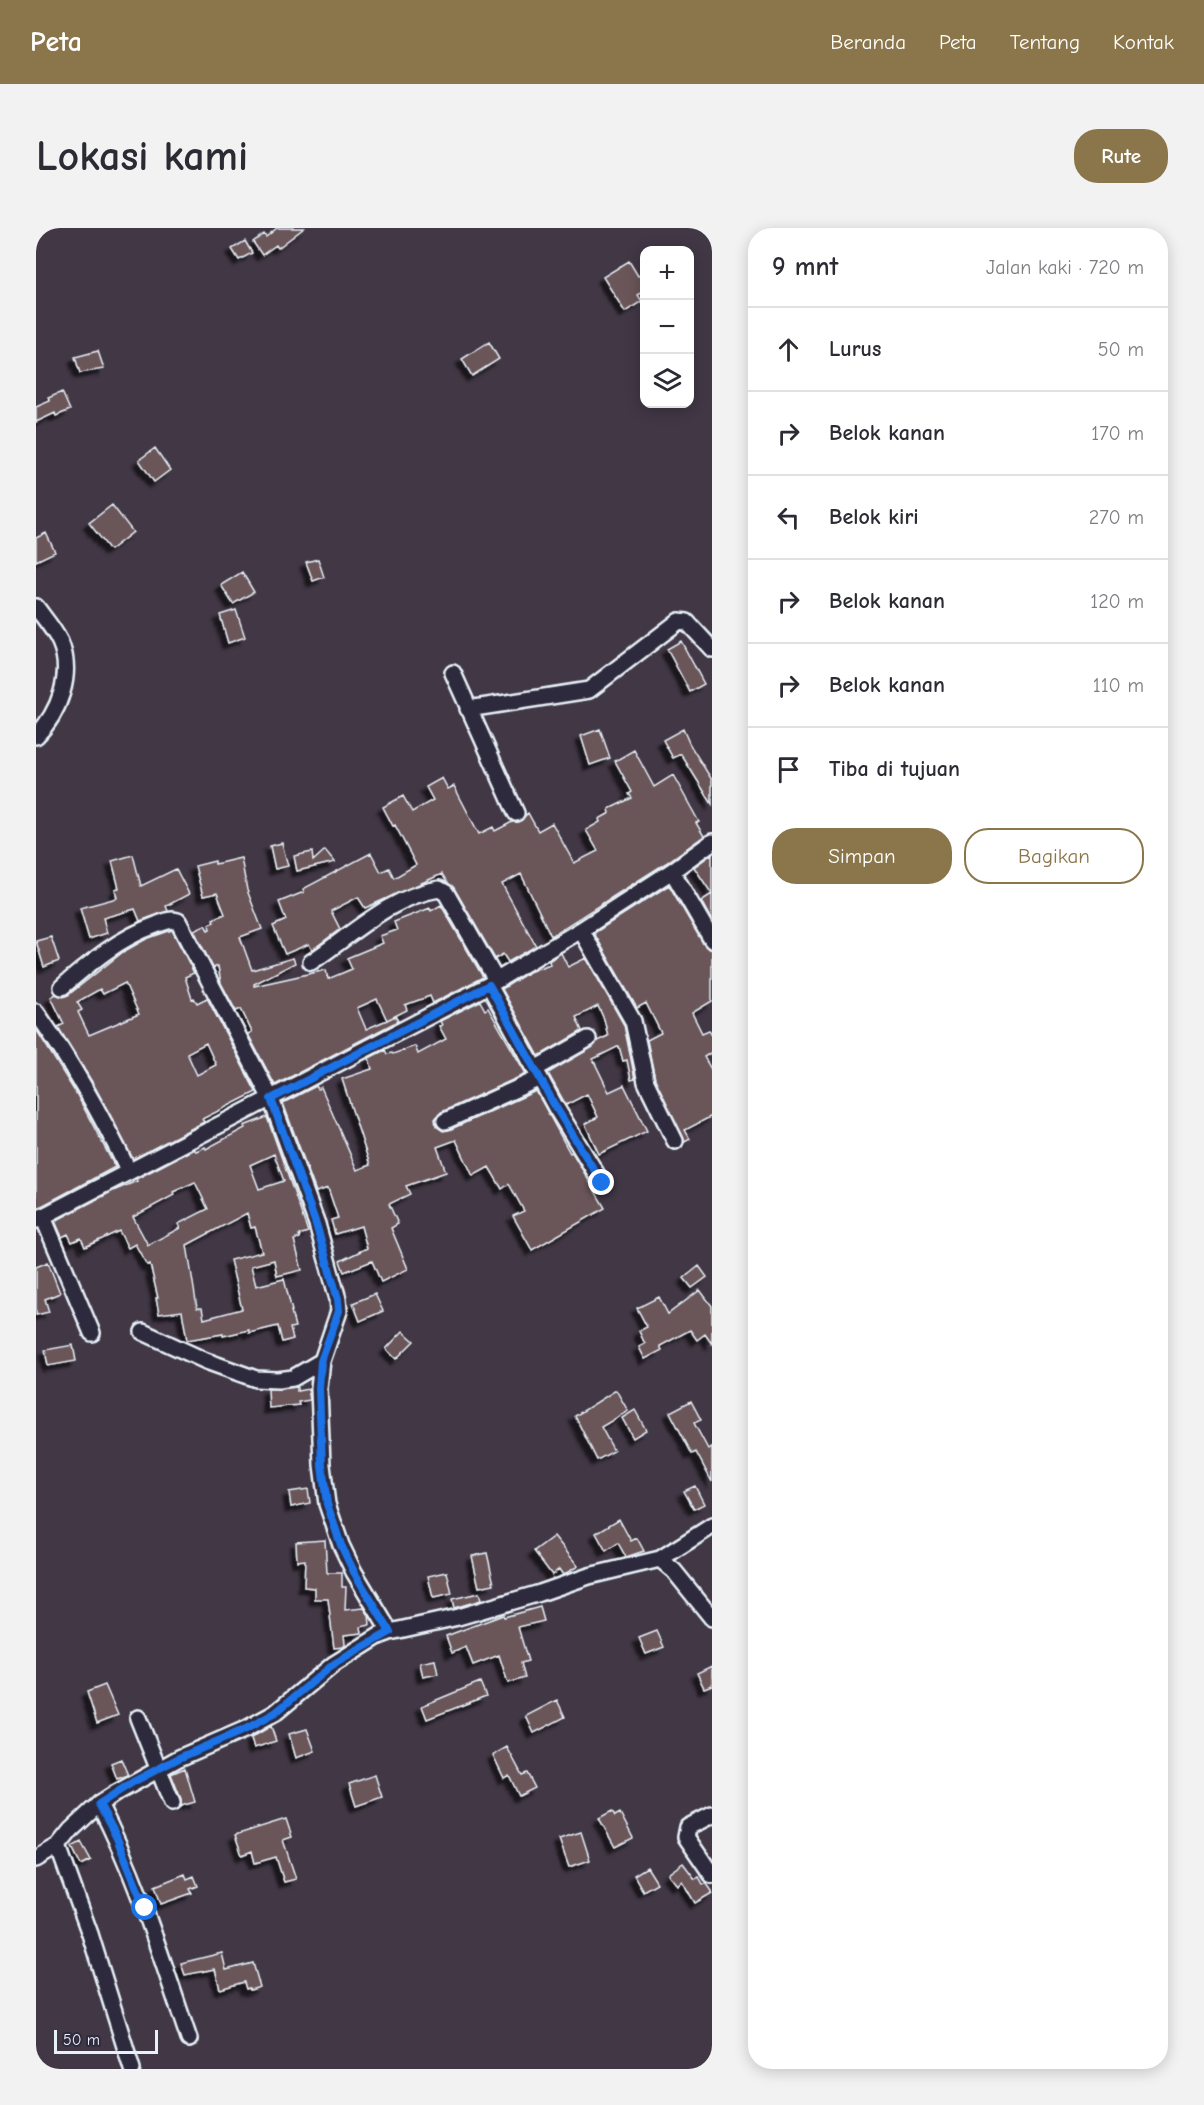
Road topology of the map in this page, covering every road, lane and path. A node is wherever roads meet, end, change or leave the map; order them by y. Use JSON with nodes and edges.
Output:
{"nodes":[{"id":1,"x":36,"y":607,"type":"edge"},
{"id":2,"x":712,"y":649,"type":"edge"},
{"id":3,"x":453,"y":673,"type":"dead end"},
{"id":4,"x":468,"y":709,"type":"junction"},
{"id":5,"x":36,"y":736,"type":"edge"},
{"id":6,"x":516,"y":813,"type":"dead end"},
{"id":7,"x":712,"y":842,"type":"edge"},
{"id":8,"x":672,"y":871,"type":"junction"},
{"id":9,"x":581,"y":930,"type":"junction"},
{"id":10,"x":712,"y":940,"type":"edge"},
{"id":11,"x":311,"y":962,"type":"dead end"},
{"id":12,"x":492,"y":983,"type":"junction"},
{"id":13,"x":62,"y":987,"type":"dead end"},
{"id":14,"x":36,"y":1012,"type":"edge"},
{"id":15,"x":588,"y":1039,"type":"dead end"},
{"id":16,"x":538,"y":1074,"type":"junction"},
{"id":17,"x":271,"y":1099,"type":"junction"},
{"id":18,"x":445,"y":1121,"type":"dead end"},
{"id":19,"x":675,"y":1140,"type":"dead end"},
{"id":20,"x":129,"y":1172,"type":"junction"},
{"id":21,"x":602,"y":1183,"type":"dead end"},
{"id":22,"x":39,"y":1218,"type":"edge"},
{"id":23,"x":143,"y":1332,"type":"dead end"},
{"id":24,"x":92,"y":1333,"type":"dead end"},
{"id":25,"x":321,"y":1361,"type":"junction"},
{"id":26,"x":712,"y":1526,"type":"edge"},
{"id":27,"x":660,"y":1559,"type":"junction"},
{"id":28,"x":712,"y":1618,"type":"edge"},
{"id":29,"x":390,"y":1632,"type":"junction"},
{"id":30,"x":138,"y":1718,"type":"dead end"},
{"id":31,"x":157,"y":1770,"type":"junction"},
{"id":32,"x":172,"y":1803,"type":"dead end"},
{"id":33,"x":99,"y":1804,"type":"junction"},
{"id":34,"x":712,"y":1815,"type":"edge"},
{"id":35,"x":58,"y":1846,"type":"junction"},
{"id":36,"x":36,"y":1859,"type":"edge"},
{"id":37,"x":712,"y":1875,"type":"edge"},
{"id":38,"x":189,"y":2039,"type":"dead end"},
{"id":39,"x":132,"y":2069,"type":"edge"}],
"edges":[{"from":1,"to":5,"type":"street"},
{"from":2,"to":4,"type":"street"},
{"from":3,"to":4,"type":"street"},
{"from":4,"to":6,"type":"street"},
{"from":7,"to":8,"type":"street"},
{"from":8,"to":9,"type":"street"},
{"from":8,"to":10,"type":"street"},
{"from":9,"to":12,"type":"street"},
{"from":9,"to":19,"type":"street"},
{"from":11,"to":12,"type":"street"},
{"from":12,"to":16,"type":"street"},
{"from":12,"to":17,"type":"street"},
{"from":13,"to":17,"type":"street"},
{"from":14,"to":20,"type":"street"},
{"from":15,"to":16,"type":"street"},
{"from":16,"to":18,"type":"street"},
{"from":16,"to":21,"type":"street"},
{"from":17,"to":20,"type":"street"},
{"from":17,"to":25,"type":"street"},
{"from":20,"to":22,"type":"street"},
{"from":22,"to":24,"type":"street"},
{"from":23,"to":25,"type":"street"},
{"from":25,"to":29,"type":"street"},
{"from":26,"to":27,"type":"street"},
{"from":27,"to":28,"type":"street"},
{"from":27,"to":29,"type":"street"},
{"from":29,"to":31,"type":"street"},
{"from":30,"to":31,"type":"street"},
{"from":31,"to":32,"type":"street"},
{"from":31,"to":33,"type":"street"},
{"from":33,"to":35,"type":"street"},
{"from":33,"to":38,"type":"street"},
{"from":34,"to":37,"type":"street"},
{"from":35,"to":36,"type":"street"},
{"from":35,"to":39,"type":"street"}]}
